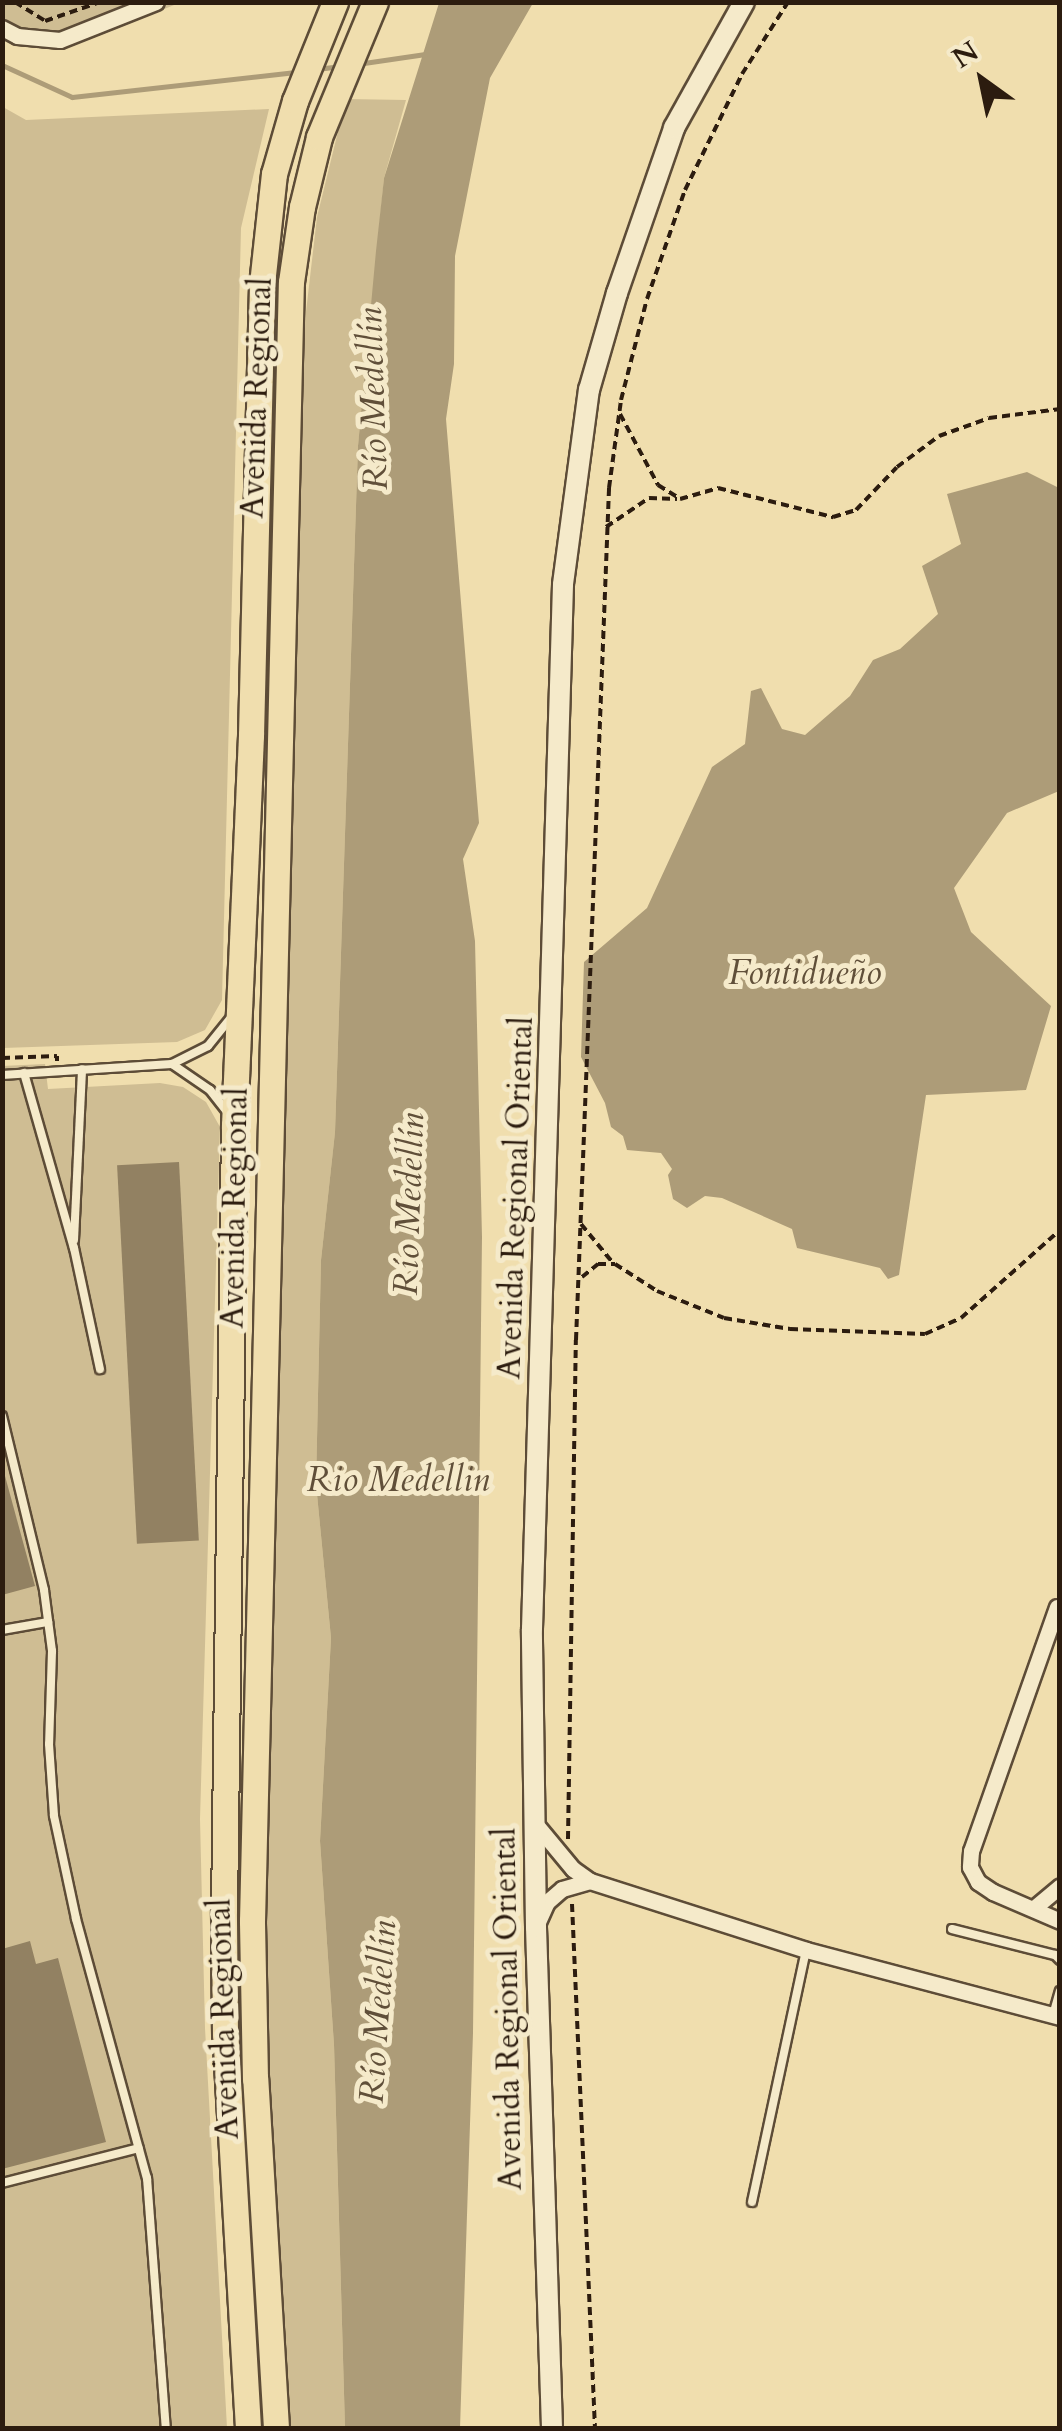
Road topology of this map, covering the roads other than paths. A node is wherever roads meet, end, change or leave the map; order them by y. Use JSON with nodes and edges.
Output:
{"nodes":[{"id":1,"x":156,"y":2,"type":"edge"},
{"id":2,"x":334,"y":2,"type":"edge"},
{"id":3,"x":744,"y":2,"type":"edge"},
{"id":4,"x":373,"y":7,"type":"edge"},
{"id":5,"x":2,"y":28,"type":"edge"},
{"id":6,"x":238,"y":1008,"type":"junction"},
{"id":7,"x":172,"y":1064,"type":"junction"},
{"id":8,"x":82,"y":1070,"type":"junction"},
{"id":9,"x":24,"y":1072,"type":"junction"},
{"id":10,"x":2,"y":1075,"type":"edge"},
{"id":11,"x":234,"y":1125,"type":"junction"},
{"id":12,"x":74,"y":1248,"type":"junction"},
{"id":13,"x":100,"y":1369,"type":"dead end"},
{"id":14,"x":2,"y":1416,"type":"edge"},
{"id":15,"x":1057,"y":1607,"type":"dead end"},
{"id":16,"x":48,"y":1622,"type":"junction"},
{"id":17,"x":2,"y":1630,"type":"edge"},
{"id":18,"x":533,"y":1821,"type":"junction"},
{"id":19,"x":590,"y":1881,"type":"junction"},
{"id":20,"x":1060,"y":1886,"type":"edge"},
{"id":21,"x":1034,"y":1908,"type":"junction"},
{"id":22,"x":1060,"y":1921,"type":"edge"},
{"id":23,"x":536,"y":1928,"type":"junction"},
{"id":24,"x":952,"y":1929,"type":"dead end"},
{"id":25,"x":806,"y":1950,"type":"junction"},
{"id":26,"x":1060,"y":1960,"type":"edge"},
{"id":27,"x":1060,"y":1991,"type":"edge"},
{"id":28,"x":1056,"y":2016,"type":"edge"},
{"id":29,"x":139,"y":2148,"type":"junction"},
{"id":30,"x":2,"y":2183,"type":"edge"},
{"id":31,"x":752,"y":2202,"type":"dead end"},
{"id":32,"x":166,"y":2428,"type":"edge"},
{"id":33,"x":248,"y":2428,"type":"edge"},
{"id":34,"x":276,"y":2428,"type":"edge"},
{"id":35,"x":552,"y":2428,"type":"edge"}],
"edges":[{"from":1,"to":5,"type":"street"},
{"from":2,"to":6,"type":"highway","name":"Avenida Regional"},
{"from":3,"to":18,"type":"main road","name":"Avenida Regional Oriental"},
{"from":4,"to":34,"type":"highway","name":"Avenida Regional"},
{"from":6,"to":7,"type":"lane"},
{"from":6,"to":11,"type":"highway","name":"Avenida Regional"},
{"from":7,"to":8,"type":"lane"},
{"from":7,"to":11,"type":"lane"},
{"from":8,"to":9,"type":"lane"},
{"from":8,"to":12,"type":"lane"},
{"from":9,"to":10,"type":"lane"},
{"from":9,"to":12,"type":"lane"},
{"from":11,"to":33,"type":"highway","name":"Avenida Regional"},
{"from":12,"to":13,"type":"lane"},
{"from":14,"to":16,"type":"lane"},
{"from":15,"to":21,"type":"street"},
{"from":16,"to":17,"type":"lane"},
{"from":16,"to":29,"type":"lane"},
{"from":18,"to":19,"type":"street"},
{"from":18,"to":23,"type":"main road","name":"Avenida Regional Oriental"},
{"from":19,"to":23,"type":"street"},
{"from":19,"to":25,"type":"street"},
{"from":20,"to":21,"type":"street"},
{"from":21,"to":22,"type":"street"},
{"from":23,"to":35,"type":"main road","name":"Avenida Regional Oriental"},
{"from":24,"to":26,"type":"lane"},
{"from":25,"to":28,"type":"street"},
{"from":25,"to":31,"type":"lane"},
{"from":27,"to":28,"type":"lane"},
{"from":29,"to":30,"type":"lane"},
{"from":29,"to":32,"type":"lane"}]}
